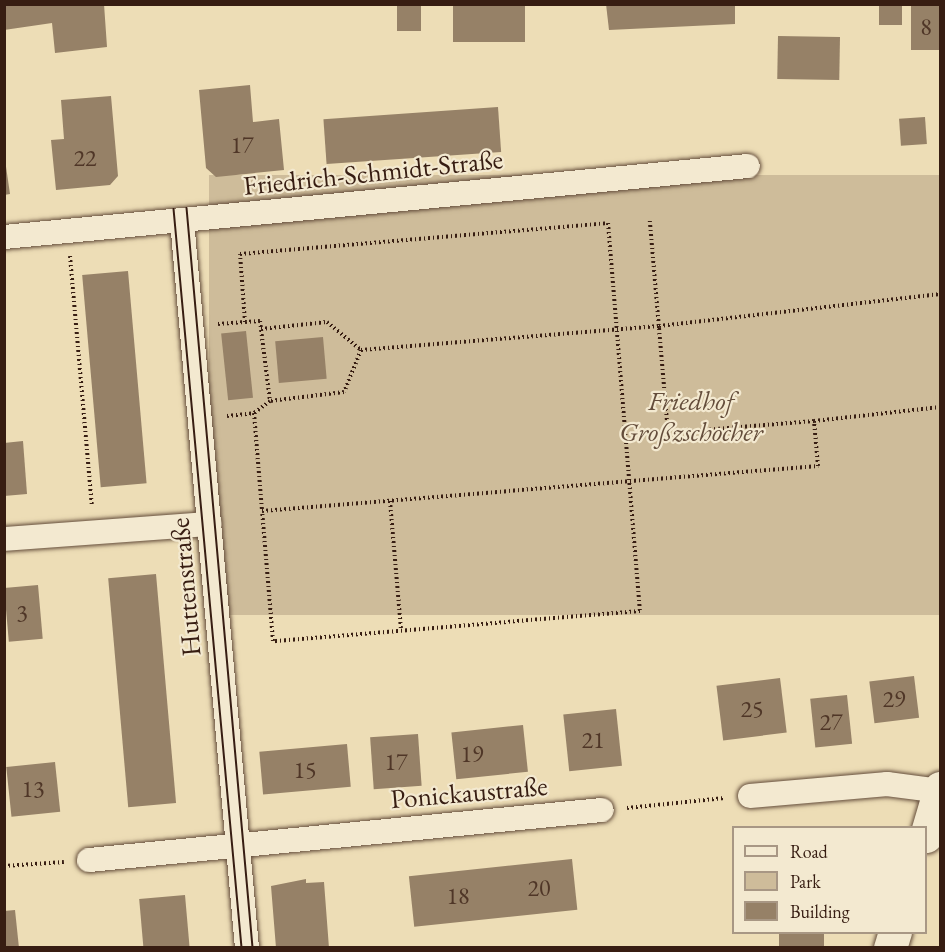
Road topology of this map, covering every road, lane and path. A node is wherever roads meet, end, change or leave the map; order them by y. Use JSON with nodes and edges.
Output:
{"nodes":[{"id":1,"x":748,"y":166,"type":"dead end"},
{"id":2,"x":182,"y":221,"type":"junction"},
{"id":3,"x":650,"y":221,"type":"dead end"},
{"id":4,"x":68,"y":232,"type":"junction"},
{"id":5,"x":4,"y":237,"type":"edge"},
{"id":6,"x":940,"y":294,"type":"edge"},
{"id":7,"x":245,"y":322,"type":"junction"},
{"id":8,"x":191,"y":326,"type":"junction"},
{"id":9,"x":659,"y":326,"type":"junction"},
{"id":10,"x":261,"y":329,"type":"junction"},
{"id":11,"x":617,"y":329,"type":"junction"},
{"id":12,"x":361,"y":350,"type":"junction"},
{"id":13,"x":270,"y":401,"type":"junction"},
{"id":14,"x":940,"y":407,"type":"edge"},
{"id":15,"x":254,"y":413,"type":"junction"},
{"id":16,"x":199,"y":418,"type":"junction"},
{"id":17,"x":814,"y":421,"type":"junction"},
{"id":18,"x":629,"y":481,"type":"junction"},
{"id":19,"x":390,"y":501,"type":"junction"},
{"id":20,"x":262,"y":511,"type":"junction"},
{"id":21,"x":209,"y":524,"type":"junction"},
{"id":22,"x":94,"y":532,"type":"junction"},
{"id":23,"x":4,"y":540,"type":"edge"},
{"id":24,"x":401,"y":630,"type":"junction"},
{"id":25,"x":940,"y":790,"type":"edge"},
{"id":26,"x":750,"y":796,"type":"joint"},
{"id":27,"x":602,"y":810,"type":"joint"},
{"id":28,"x":927,"y":833,"type":"edge"},
{"id":29,"x":238,"y":843,"type":"junction"},
{"id":30,"x":89,"y":860,"type":"joint"},
{"id":31,"x":4,"y":866,"type":"edge"},
{"id":32,"x":247,"y":948,"type":"edge"}],
"edges":[{"from":1,"to":2,"type":"street","name":"Friedrich-Schmidt-Straße"},
{"from":2,"to":4,"type":"street","name":"Friedrich-Schmidt-Straße"},
{"from":2,"to":8,"type":"street","name":"Huttenstraße"},
{"from":3,"to":9,"type":"path"},
{"from":4,"to":5,"type":"street","name":"Friedrich-Schmidt-Straße"},
{"from":4,"to":22,"type":"path"},
{"from":6,"to":9,"type":"path"},
{"from":7,"to":8,"type":"path"},
{"from":7,"to":10,"type":"path"},
{"from":7,"to":11,"type":"path"},
{"from":8,"to":16,"type":"street","name":"Huttenstraße"},
{"from":9,"to":11,"type":"path"},
{"from":9,"to":17,"type":"path"},
{"from":10,"to":12,"type":"path"},
{"from":10,"to":13,"type":"path"},
{"from":11,"to":12,"type":"path"},
{"from":11,"to":18,"type":"path"},
{"from":12,"to":13,"type":"path"},
{"from":13,"to":15,"type":"path"},
{"from":14,"to":17,"type":"path"},
{"from":15,"to":16,"type":"path"},
{"from":15,"to":20,"type":"path"},
{"from":16,"to":21,"type":"street","name":"Huttenstraße"},
{"from":17,"to":18,"type":"path"},
{"from":18,"to":19,"type":"path"},
{"from":18,"to":24,"type":"path"},
{"from":19,"to":20,"type":"path"},
{"from":19,"to":24,"type":"path"},
{"from":20,"to":24,"type":"path"},
{"from":21,"to":22,"type":"street"},
{"from":21,"to":29,"type":"street","name":"Huttenstraße"},
{"from":22,"to":23,"type":"street"},
{"from":25,"to":26,"type":"street"},
{"from":25,"to":28,"type":"main road"},
{"from":26,"to":27,"type":"path"},
{"from":27,"to":29,"type":"street","name":"Ponickaustraße"},
{"from":29,"to":30,"type":"street","name":"Ponickaustraße"},
{"from":29,"to":32,"type":"street","name":"Huttenstraße"},
{"from":30,"to":31,"type":"path"}]}
